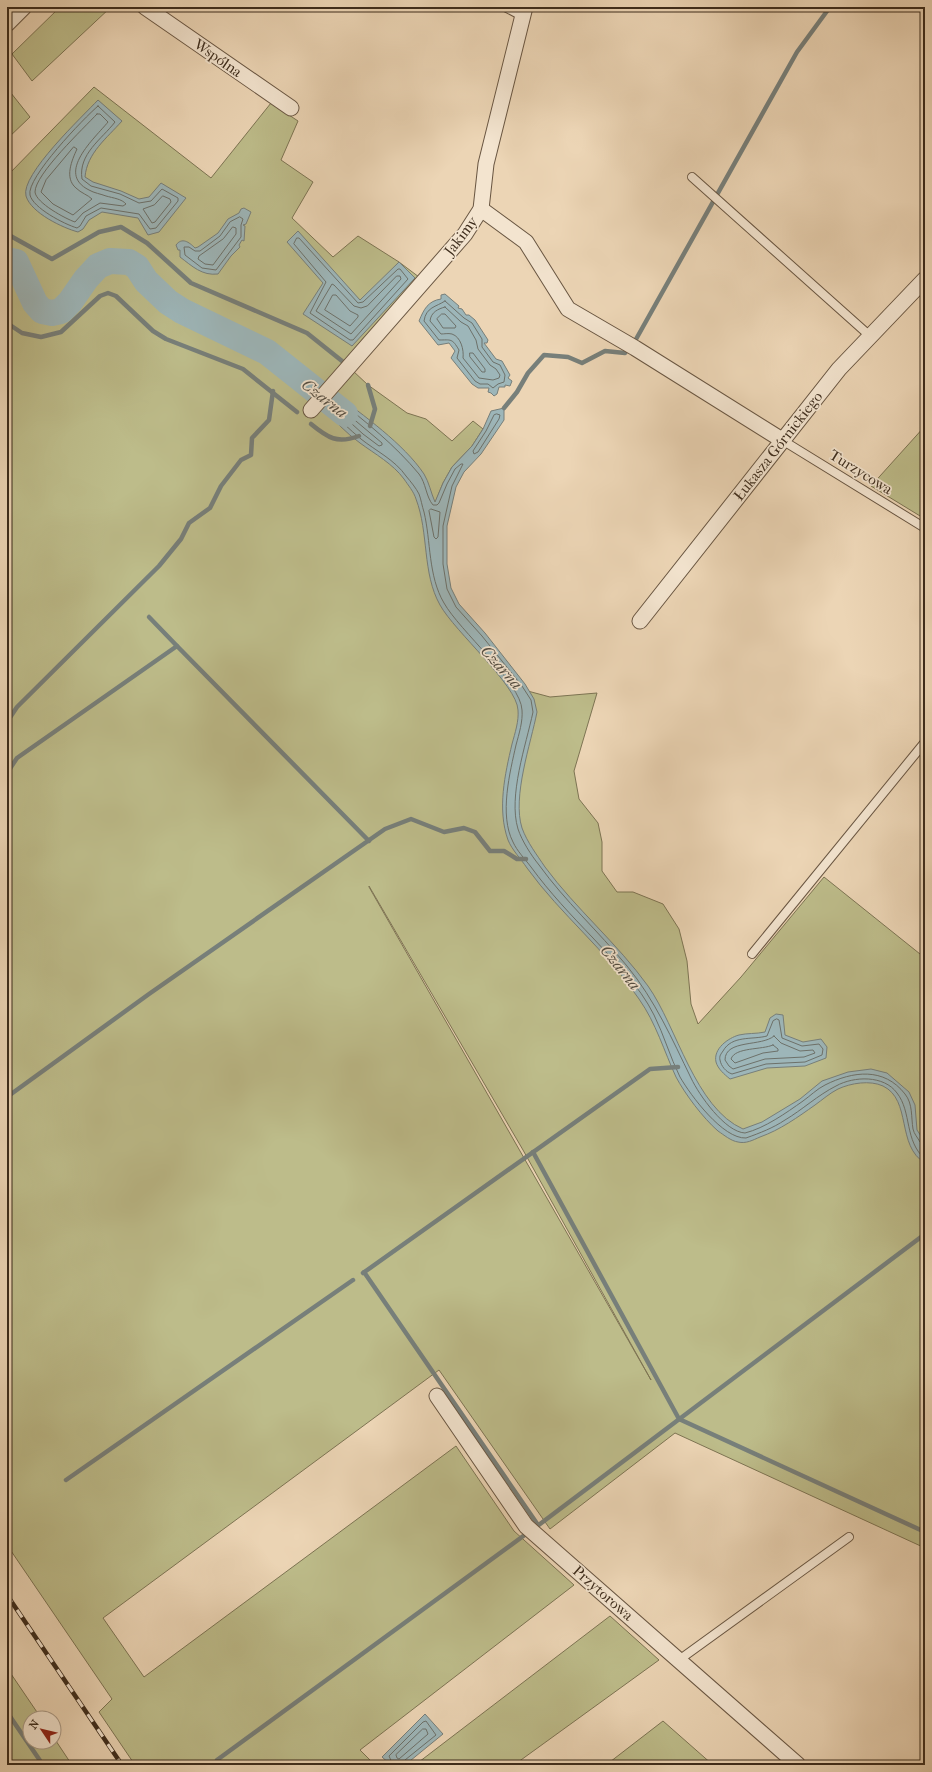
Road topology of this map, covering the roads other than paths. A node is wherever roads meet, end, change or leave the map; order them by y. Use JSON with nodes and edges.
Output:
{"nodes":[{"id":1,"x":24,"y":7,"type":"edge"},
{"id":2,"x":145,"y":7,"type":"edge"},
{"id":3,"x":505,"y":7,"type":"edge"},
{"id":4,"x":524,"y":11,"type":"edge"},
{"id":5,"x":7,"y":24,"type":"edge"},
{"id":6,"x":291,"y":108,"type":"dead end"},
{"id":7,"x":692,"y":177,"type":"dead end"},
{"id":8,"x":481,"y":209,"type":"junction"},
{"id":9,"x":925,"y":279,"type":"edge"},
{"id":10,"x":870,"y":336,"type":"junction"},
{"id":11,"x":311,"y":410,"type":"dead end"},
{"id":12,"x":782,"y":440,"type":"junction"},
{"id":13,"x":925,"y":528,"type":"edge"},
{"id":14,"x":640,"y":621,"type":"dead end"},
{"id":15,"x":925,"y":742,"type":"edge"},
{"id":16,"x":752,"y":954,"type":"dead end"},
{"id":17,"x":437,"y":1396,"type":"dead end"},
{"id":18,"x":849,"y":1537,"type":"dead end"},
{"id":19,"x":679,"y":1660,"type":"junction"},
{"id":20,"x":798,"y":1765,"type":"edge"}],
"edges":[{"from":1,"to":5,"type":"street"},
{"from":2,"to":6,"type":"street","name":"Wspólna"},
{"from":3,"to":4,"type":"lane"},
{"from":4,"to":8,"type":"street","name":"Jakimy"},
{"from":7,"to":10,"type":"lane"},
{"from":8,"to":11,"type":"street","name":"Jakimy"},
{"from":8,"to":12,"type":"street"},
{"from":9,"to":10,"type":"street","name":"Łukasza Górnickiego"},
{"from":10,"to":12,"type":"street","name":"Łukasza Górnickiego"},
{"from":12,"to":13,"type":"lane","name":"Turzycowa"},
{"from":12,"to":14,"type":"street","name":"Łukasza Górnickiego"},
{"from":15,"to":16,"type":"lane"},
{"from":17,"to":19,"type":"street","name":"Przytorowa"},
{"from":18,"to":19,"type":"lane"},
{"from":19,"to":20,"type":"street","name":"Przytorowa"}]}
